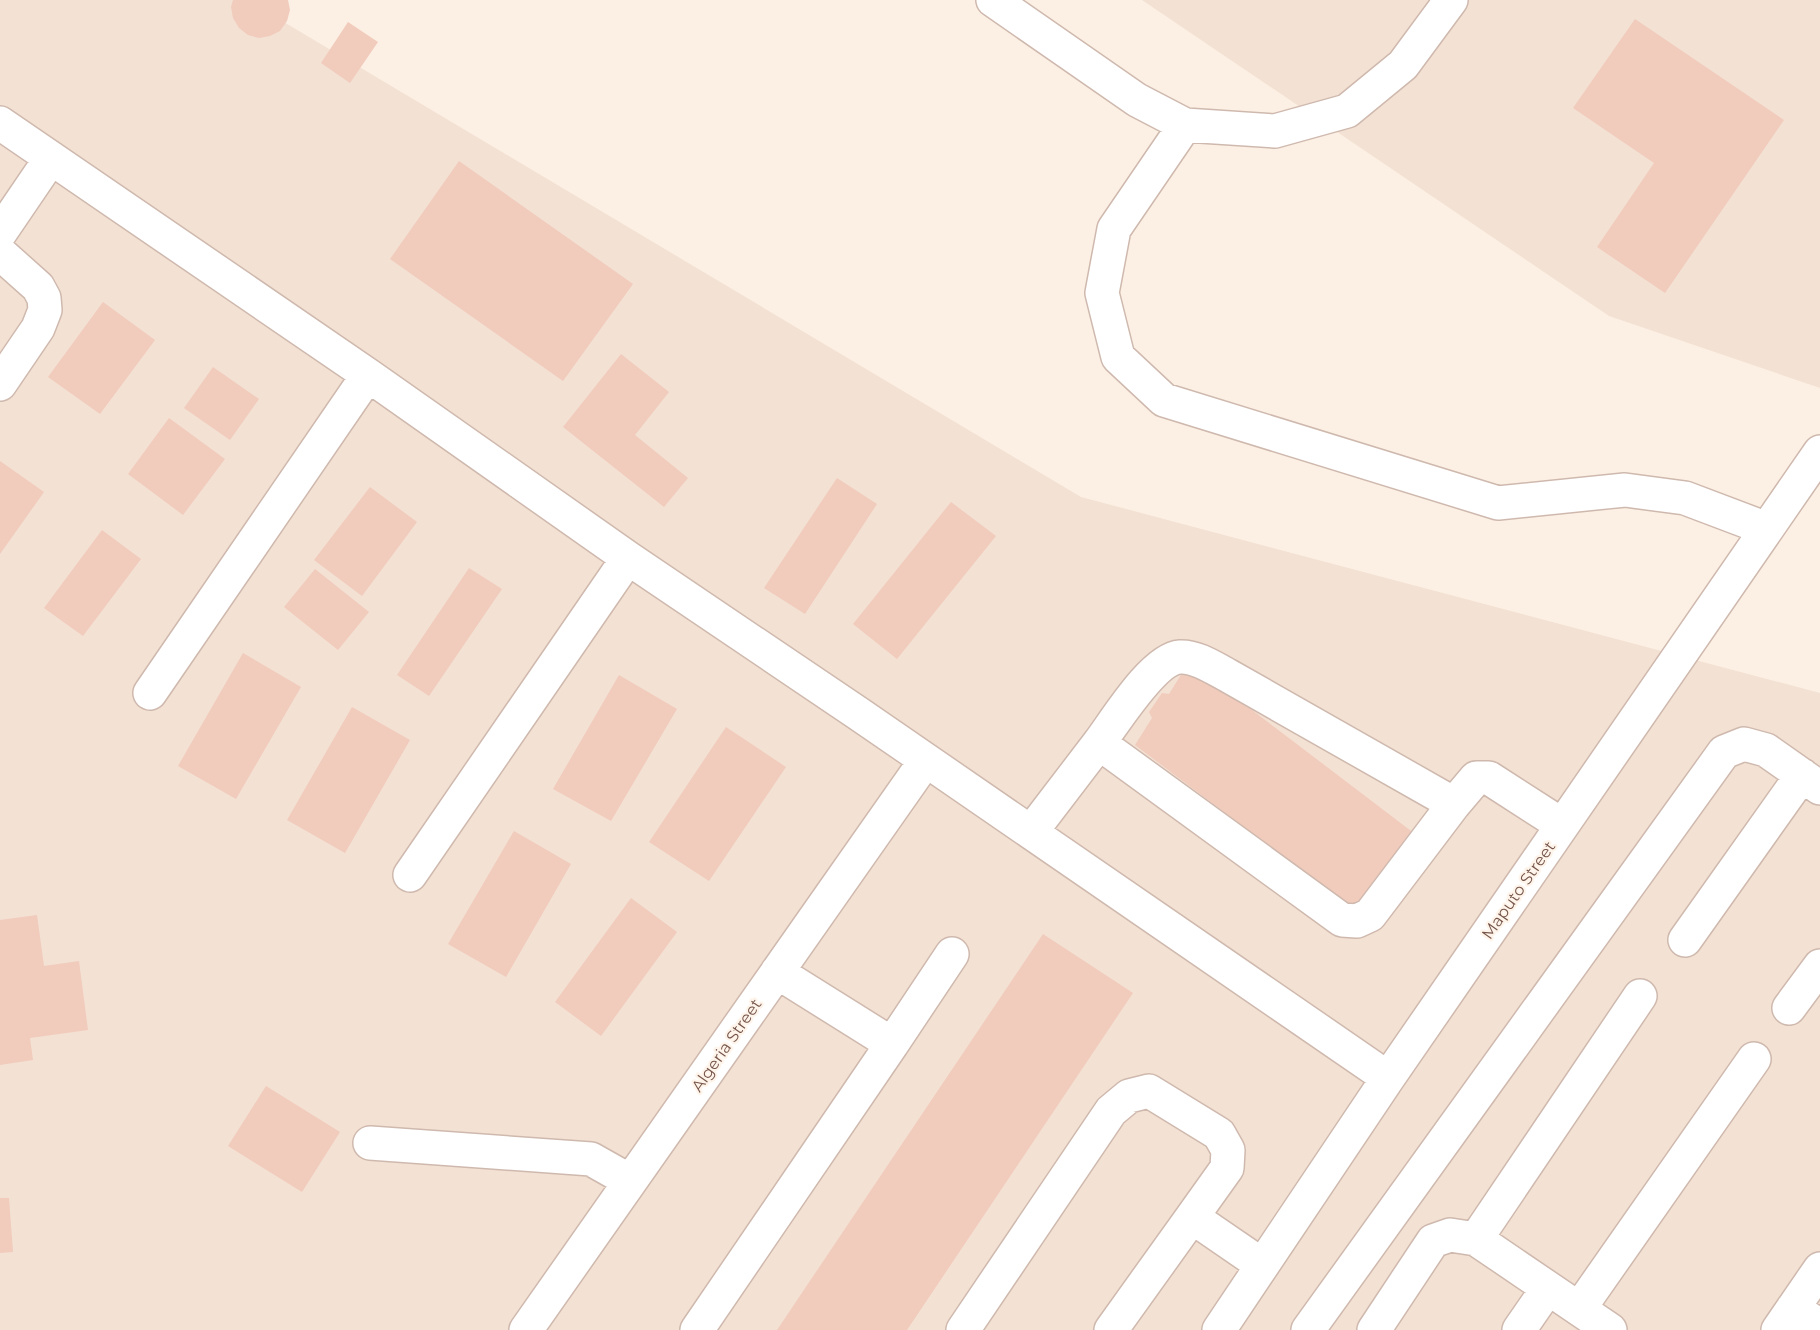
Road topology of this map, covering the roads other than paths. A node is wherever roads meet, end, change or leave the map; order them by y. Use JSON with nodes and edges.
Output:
{"nodes":[{"id":1,"x":993,"y":0,"type":"edge"},
{"id":2,"x":1451,"y":0,"type":"edge"},
{"id":3,"x":0,"y":123,"type":"edge"},
{"id":4,"x":1185,"y":125,"type":"junction"},
{"id":5,"x":51,"y":158,"type":"junction"},
{"id":6,"x":0,"y":233,"type":"edge"},
{"id":7,"x":0,"y":254,"type":"edge"},
{"id":8,"x":368,"y":375,"type":"junction"},
{"id":9,"x":0,"y":384,"type":"edge"},
{"id":10,"x":1820,"y":452,"type":"edge"},
{"id":11,"x":1767,"y":529,"type":"junction"},
{"id":12,"x":628,"y":558,"type":"junction"},
{"id":13,"x":150,"y":693,"type":"dead end"},
{"id":14,"x":1099,"y":743,"type":"junction"},
{"id":15,"x":926,"y":760,"type":"junction"},
{"id":16,"x":1811,"y":782,"type":"edge"},
{"id":17,"x":1454,"y":804,"type":"junction"},
{"id":18,"x":1562,"y":825,"type":"junction"},
{"id":19,"x":1031,"y":832,"type":"junction"},
{"id":20,"x":410,"y":875,"type":"dead end"},
{"id":21,"x":1685,"y":940,"type":"dead end"},
{"id":22,"x":952,"y":954,"type":"dead end"},
{"id":23,"x":1820,"y":966,"type":"edge"},
{"id":24,"x":777,"y":972,"type":"junction"},
{"id":25,"x":1640,"y":996,"type":"dead end"},
{"id":26,"x":1789,"y":1008,"type":"dead end"},
{"id":27,"x":892,"y":1044,"type":"junction"},
{"id":28,"x":1754,"y":1059,"type":"dead end"},
{"id":29,"x":1388,"y":1078,"type":"junction"},
{"id":30,"x":370,"y":1143,"type":"dead end"},
{"id":31,"x":630,"y":1181,"type":"junction"},
{"id":32,"x":1192,"y":1217,"type":"junction"},
{"id":33,"x":1476,"y":1239,"type":"junction"},
{"id":34,"x":1262,"y":1265,"type":"junction"},
{"id":35,"x":1820,"y":1269,"type":"edge"},
{"id":36,"x":1548,"y":1288,"type":"junction"},
{"id":37,"x":1579,"y":1309,"type":"junction"},
{"id":38,"x":1785,"y":1319,"type":"edge"},
{"id":39,"x":1820,"y":1326,"type":"edge"},
{"id":40,"x":526,"y":1330,"type":"edge"},
{"id":41,"x":697,"y":1330,"type":"edge"},
{"id":42,"x":963,"y":1330,"type":"edge"},
{"id":43,"x":1111,"y":1330,"type":"edge"},
{"id":44,"x":1219,"y":1330,"type":"edge"},
{"id":45,"x":1308,"y":1330,"type":"edge"},
{"id":46,"x":1374,"y":1330,"type":"edge"},
{"id":47,"x":1519,"y":1330,"type":"edge"},
{"id":48,"x":1610,"y":1330,"type":"edge"}],
"edges":[{"from":1,"to":4,"type":"street"},
{"from":2,"to":4,"type":"street"},
{"from":3,"to":5,"type":"street"},
{"from":4,"to":11,"type":"street"},
{"from":5,"to":6,"type":"street"},
{"from":5,"to":8,"type":"street"},
{"from":7,"to":9,"type":"street"},
{"from":8,"to":12,"type":"street"},
{"from":8,"to":13,"type":"street"},
{"from":10,"to":11,"type":"street","name":"Maputo Street"},
{"from":11,"to":18,"type":"street","name":"Maputo Street"},
{"from":12,"to":15,"type":"street"},
{"from":12,"to":20,"type":"street"},
{"from":14,"to":17,"type":"street"},
{"from":14,"to":17,"type":"street"},
{"from":14,"to":19,"type":"street"},
{"from":15,"to":19,"type":"street"},
{"from":15,"to":24,"type":"street","name":"Algeria Street"},
{"from":16,"to":21,"type":"street"},
{"from":16,"to":45,"type":"street"},
{"from":17,"to":18,"type":"street"},
{"from":18,"to":29,"type":"street","name":"Maputo Street"},
{"from":19,"to":29,"type":"street"},
{"from":22,"to":27,"type":"street"},
{"from":23,"to":26,"type":"street"},
{"from":24,"to":27,"type":"street"},
{"from":24,"to":31,"type":"street","name":"Algeria Street"},
{"from":25,"to":33,"type":"street"},
{"from":27,"to":41,"type":"street"},
{"from":28,"to":37,"type":"street"},
{"from":29,"to":34,"type":"street","name":"Maputo Street"},
{"from":30,"to":31,"type":"street"},
{"from":31,"to":40,"type":"street","name":"Algeria Street"},
{"from":32,"to":34,"type":"street"},
{"from":32,"to":42,"type":"street"},
{"from":32,"to":43,"type":"street"},
{"from":33,"to":36,"type":"street"},
{"from":33,"to":46,"type":"street"},
{"from":34,"to":44,"type":"street","name":"Maputo Street"},
{"from":35,"to":38,"type":"street"},
{"from":36,"to":37,"type":"street"},
{"from":36,"to":47,"type":"street"},
{"from":37,"to":48,"type":"street"},
{"from":38,"to":39,"type":"street"}]}
